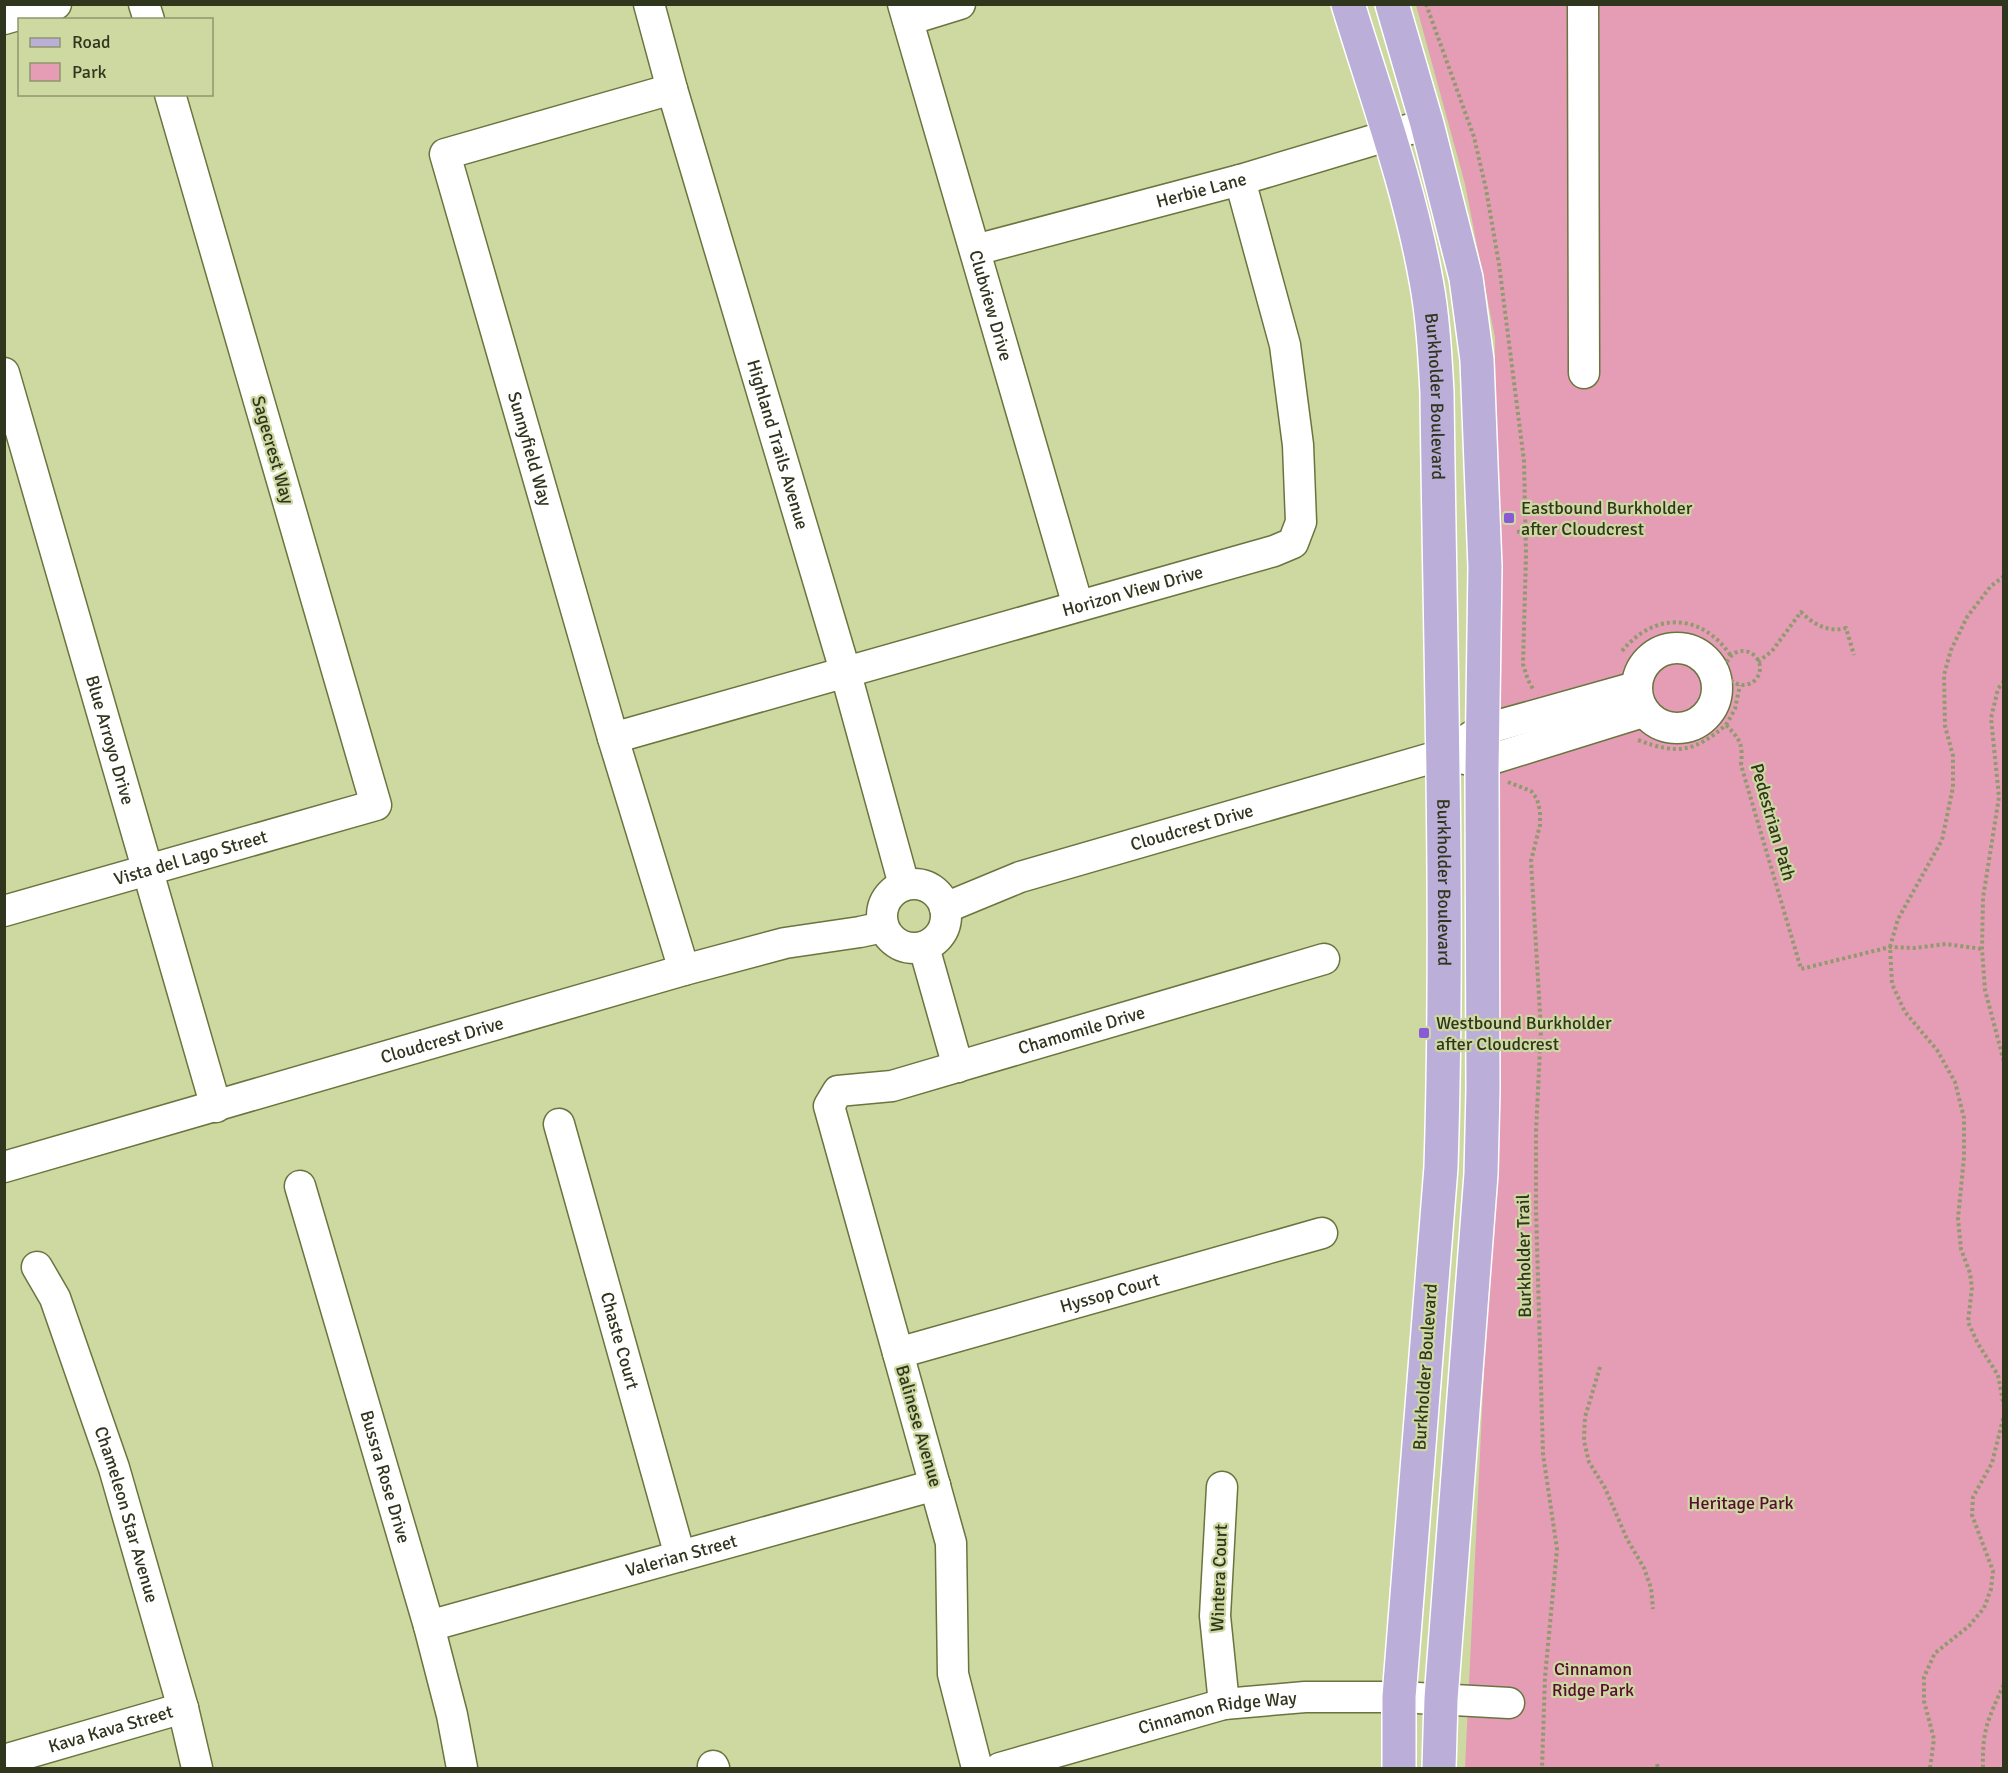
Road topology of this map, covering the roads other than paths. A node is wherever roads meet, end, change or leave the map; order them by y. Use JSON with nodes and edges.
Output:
{"nodes":[{"id":1,"x":56,"y":4,"type":"edge"},
{"id":2,"x":649,"y":4,"type":"edge"},
{"id":3,"x":960,"y":4,"type":"edge"},
{"id":4,"x":1348,"y":4,"type":"edge"},
{"id":5,"x":1392,"y":4,"type":"edge"},
{"id":6,"x":1583,"y":4,"type":"edge"},
{"id":7,"x":905,"y":12,"type":"edge"},
{"id":8,"x":4,"y":19,"type":"edge"},
{"id":9,"x":672,"y":89,"type":"junction"},
{"id":10,"x":171,"y":96,"type":"edge"},
{"id":11,"x":1426,"y":124,"type":"junction"},
{"id":12,"x":1388,"y":135,"type":"junction"},
{"id":13,"x":1240,"y":180,"type":"junction"},
{"id":14,"x":975,"y":250,"type":"junction"},
{"id":15,"x":4,"y":373,"type":"edge"},
{"id":16,"x":1584,"y":373,"type":"dead end"},
{"id":17,"x":1078,"y":606,"type":"junction"},
{"id":18,"x":846,"y":674,"type":"junction"},
{"id":19,"x":1639,"y":712,"type":"road end"},
{"id":20,"x":613,"y":738,"type":"junction"},
{"id":21,"x":1442,"y":755,"type":"junction"},
{"id":22,"x":1490,"y":757,"type":"junction"},
{"id":23,"x":376,"y":805,"type":"joint"},
{"id":24,"x":148,"y":870,"type":"junction"},
{"id":25,"x":904,"y":885,"type":"junction"},
{"id":26,"x":945,"y":908,"type":"junction"},
{"id":27,"x":4,"y":911,"type":"edge"},
{"id":28,"x":883,"y":927,"type":"junction"},
{"id":29,"x":924,"y":947,"type":"junction"},
{"id":30,"x":1324,"y":959,"type":"dead end"},
{"id":31,"x":684,"y":970,"type":"junction"},
{"id":32,"x":958,"y":1066,"type":"junction"},
{"id":33,"x":838,"y":1091,"type":"joint"},
{"id":34,"x":216,"y":1107,"type":"junction"},
{"id":35,"x":559,"y":1124,"type":"dead end"},
{"id":36,"x":4,"y":1167,"type":"edge"},
{"id":37,"x":300,"y":1186,"type":"dead end"},
{"id":38,"x":1322,"y":1233,"type":"dead end"},
{"id":39,"x":38,"y":1267,"type":"dead end"},
{"id":40,"x":898,"y":1353,"type":"junction"},
{"id":41,"x":935,"y":1485,"type":"junction"},
{"id":42,"x":1222,"y":1487,"type":"dead end"},
{"id":43,"x":680,"y":1556,"type":"junction"},
{"id":44,"x":429,"y":1626,"type":"junction"},
{"id":45,"x":1399,"y":1697,"type":"junction"},
{"id":46,"x":1441,"y":1699,"type":"junction"},
{"id":47,"x":1509,"y":1703,"type":"dead end"},
{"id":48,"x":1224,"y":1704,"type":"junction"},
{"id":49,"x":183,"y":1708,"type":"junction"},
{"id":50,"x":4,"y":1761,"type":"edge"},
{"id":51,"x":197,"y":1768,"type":"edge"},
{"id":52,"x":462,"y":1768,"type":"edge"},
{"id":53,"x":977,"y":1768,"type":"edge"},
{"id":54,"x":1000,"y":1768,"type":"edge"},
{"id":55,"x":1399,"y":1768,"type":"edge"},
{"id":56,"x":1439,"y":1768,"type":"edge"}],
"edges":[{"from":1,"to":8,"type":"street"},
{"from":2,"to":9,"type":"street","name":"Highland Trails Avenue"},
{"from":3,"to":7,"type":"street"},
{"from":4,"to":12,"type":"main road","name":"Burkholder Boulevard"},
{"from":5,"to":11,"type":"main road"},
{"from":6,"to":16,"type":"street"},
{"from":7,"to":14,"type":"street","name":"Clubview Drive"},
{"from":9,"to":18,"type":"street","name":"Highland Trails Avenue"},
{"from":9,"to":20,"type":"street","name":"Sunnyfield Way"},
{"from":10,"to":23,"type":"street","name":"Sagecrest Way"},
{"from":11,"to":12,"type":"street","name":"Herbie Lane"},
{"from":11,"to":22,"type":"main road"},
{"from":12,"to":13,"type":"street","name":"Herbie Lane"},
{"from":12,"to":21,"type":"main road","name":"Burkholder Boulevard"},
{"from":13,"to":14,"type":"street","name":"Herbie Lane"},
{"from":13,"to":17,"type":"street","name":"Horizon View Drive"},
{"from":14,"to":17,"type":"street","name":"Clubview Drive"},
{"from":15,"to":24,"type":"street","name":"Blue Arroyo Drive"},
{"from":17,"to":18,"type":"street","name":"Horizon View Drive"},
{"from":18,"to":20,"type":"street","name":"Horizon View Drive"},
{"from":18,"to":25,"type":"street","name":"Highland Trails Avenue"},
{"from":19,"to":22,"type":"street","name":"Cloudcrest Drive"},
{"from":20,"to":31,"type":"street","name":"Sunnyfield Way"},
{"from":21,"to":22,"type":"street","name":"Cloudcrest Drive"},
{"from":21,"to":26,"type":"street","name":"Cloudcrest Drive"},
{"from":21,"to":45,"type":"main road","name":"Burkholder Boulevard"},
{"from":22,"to":46,"type":"main road"},
{"from":23,"to":24,"type":"street","name":"Vista del Lago Street"},
{"from":24,"to":27,"type":"street","name":"Vista del Lago Street"},
{"from":24,"to":34,"type":"street","name":"Blue Arroyo Drive"},
{"from":25,"to":26,"type":"street"},
{"from":25,"to":28,"type":"street"},
{"from":26,"to":29,"type":"street"},
{"from":28,"to":29,"type":"street"},
{"from":28,"to":31,"type":"street","name":"Cloudcrest Drive"},
{"from":29,"to":32,"type":"street"},
{"from":30,"to":32,"type":"street","name":"Chamomile Drive"},
{"from":31,"to":34,"type":"street","name":"Cloudcrest Drive"},
{"from":32,"to":33,"type":"street","name":"Chamomile Drive"},
{"from":33,"to":40,"type":"street","name":"Balinese Avenue"},
{"from":34,"to":36,"type":"street","name":"Cloudcrest Drive"},
{"from":35,"to":43,"type":"street","name":"Chaste Court"},
{"from":37,"to":44,"type":"street","name":"Bussra Rose Drive"},
{"from":38,"to":40,"type":"street","name":"Hyssop Court"},
{"from":39,"to":49,"type":"street","name":"Chameleon Star Avenue"},
{"from":40,"to":41,"type":"street","name":"Balinese Avenue"},
{"from":41,"to":43,"type":"street","name":"Valerian Street"},
{"from":41,"to":53,"type":"street","name":"Balinese Avenue"},
{"from":42,"to":48,"type":"street","name":"Wintera Court"},
{"from":43,"to":44,"type":"street","name":"Valerian Street"},
{"from":44,"to":52,"type":"street","name":"Bussra Rose Drive"},
{"from":45,"to":46,"type":"street","name":"Cinnamon Ridge Way"},
{"from":45,"to":48,"type":"street","name":"Cinnamon Ridge Way"},
{"from":45,"to":55,"type":"main road","name":"Burkholder Boulevard"},
{"from":46,"to":47,"type":"street","name":"Cinnamon Ridge Way"},
{"from":46,"to":56,"type":"main road"},
{"from":48,"to":54,"type":"street","name":"Cinnamon Ridge Way"},
{"from":49,"to":50,"type":"street","name":"Kava Kava Street"},
{"from":49,"to":51,"type":"street","name":"Chameleon Star Avenue"}]}
